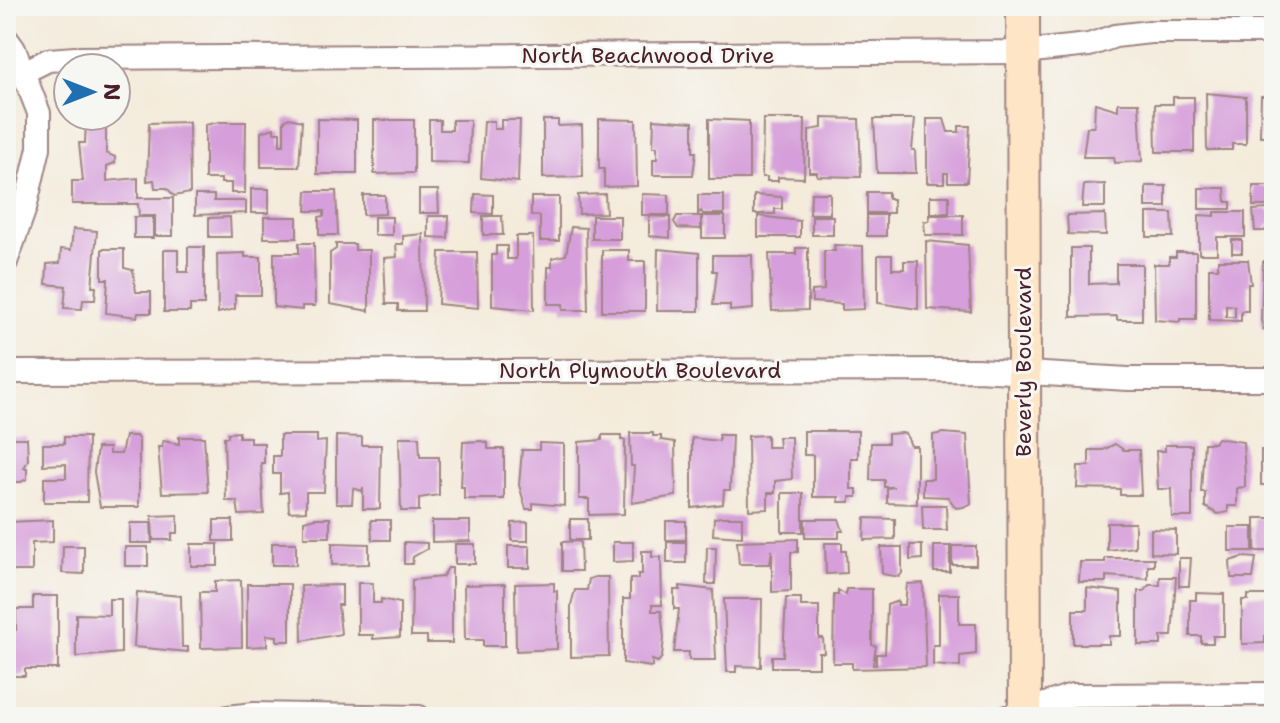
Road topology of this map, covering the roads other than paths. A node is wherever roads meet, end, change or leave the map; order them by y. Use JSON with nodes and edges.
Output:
{"nodes":[{"id":1,"x":1023,"y":6,"type":"edge"},
{"id":2,"x":1274,"y":32,"type":"edge"},
{"id":3,"x":6,"y":38,"type":"edge"},
{"id":4,"x":1023,"y":52,"type":"junction"},
{"id":5,"x":22,"y":73,"type":"junction"},
{"id":6,"x":6,"y":262,"type":"edge"},
{"id":7,"x":6,"y":372,"type":"edge"},
{"id":8,"x":1023,"y":372,"type":"junction"},
{"id":9,"x":1274,"y":379,"type":"edge"},
{"id":10,"x":1274,"y":694,"type":"edge"},
{"id":11,"x":1019,"y":714,"type":"edge"},
{"id":12,"x":228,"y":717,"type":"edge"},
{"id":13,"x":419,"y":717,"type":"edge"}],
"edges":[{"from":1,"to":4,"type":"main road","name":"Beverly Boulevard"},
{"from":2,"to":4,"type":"street","name":"North Beachwood Drive"},
{"from":3,"to":5,"type":"street"},
{"from":4,"to":5,"type":"street","name":"North Beachwood Drive"},
{"from":4,"to":8,"type":"main road","name":"Beverly Boulevard"},
{"from":5,"to":6,"type":"street"},
{"from":7,"to":8,"type":"street","name":"North Plymouth Boulevard"},
{"from":8,"to":9,"type":"street","name":"North Plymouth Boulevard"},
{"from":8,"to":11,"type":"main road","name":"Beverly Boulevard"},
{"from":10,"to":11,"type":"street"},
{"from":12,"to":13,"type":"street"}]}
